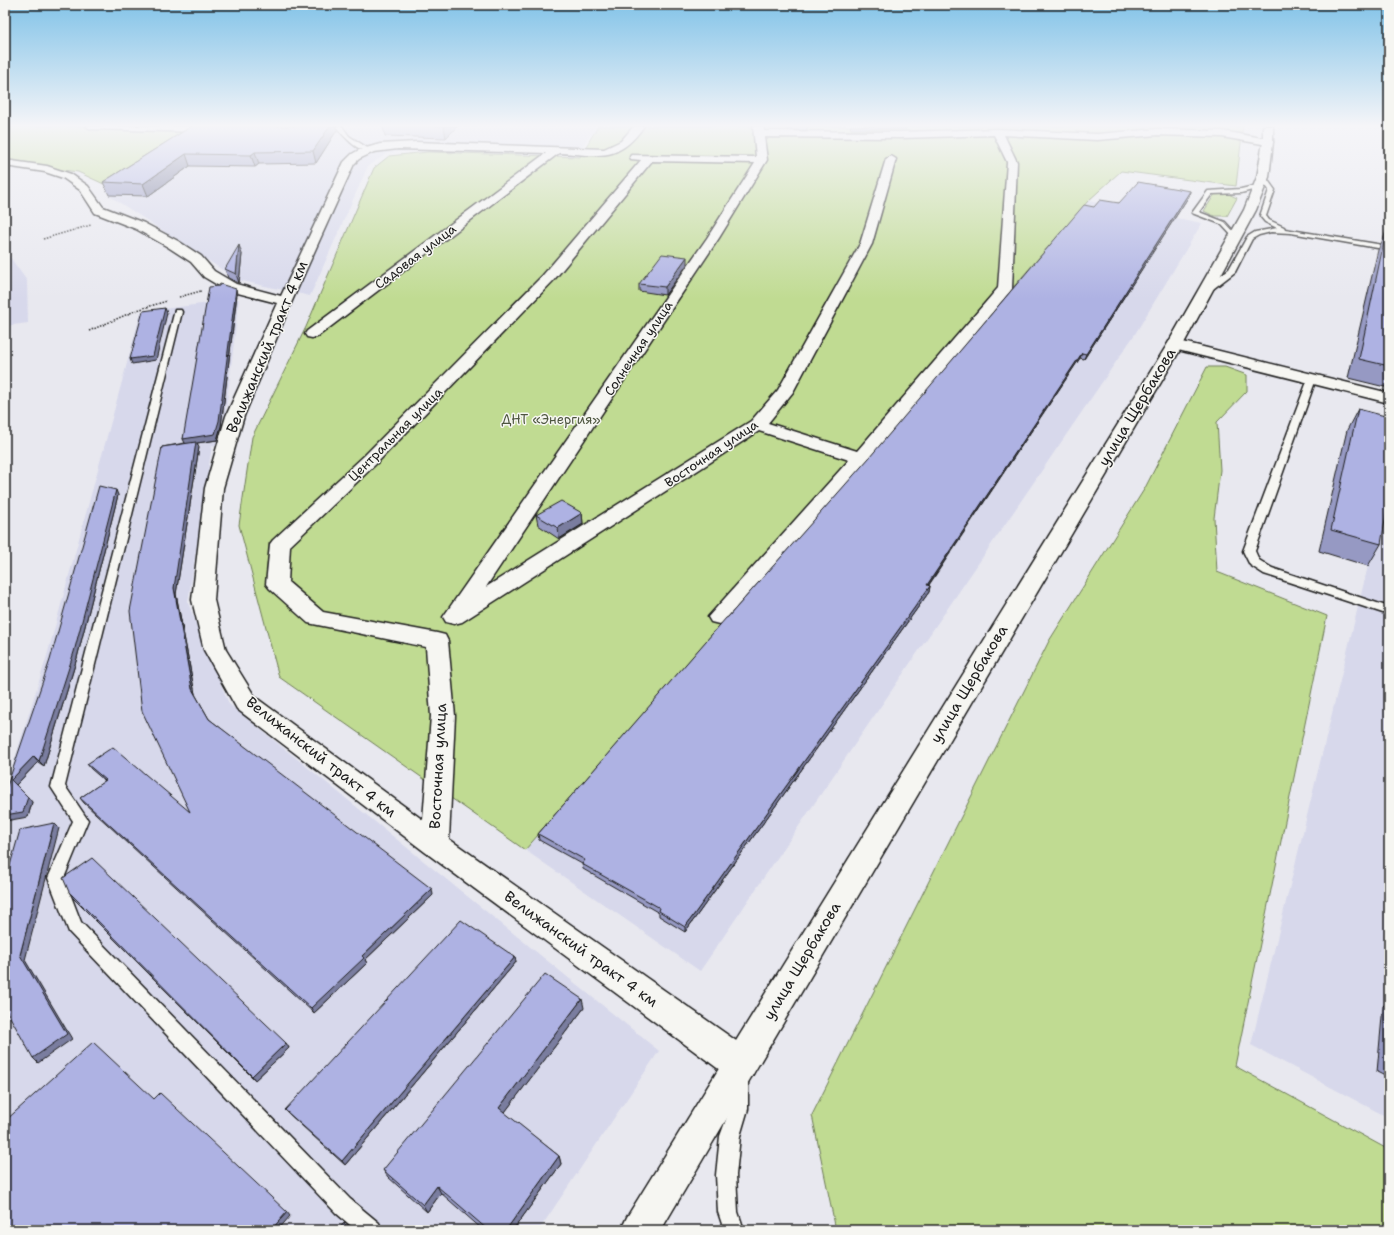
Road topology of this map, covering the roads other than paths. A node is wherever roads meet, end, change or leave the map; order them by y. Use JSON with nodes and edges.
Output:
{"nodes":[{"id":1,"x":78,"y":184,"type":"edge"},
{"id":2,"x":339,"y":184,"type":"edge"},
{"id":3,"x":511,"y":184,"type":"edge"},
{"id":4,"x":627,"y":184,"type":"edge"},
{"id":5,"x":747,"y":184,"type":"edge"},
{"id":6,"x":884,"y":184,"type":"edge"},
{"id":7,"x":1011,"y":184,"type":"edge"},
{"id":8,"x":1257,"y":184,"type":"edge"},
{"id":9,"x":1260,"y":184,"type":"edge"},
{"id":10,"x":1263,"y":184,"type":"edge"},
{"id":11,"x":1291,"y":231,"type":"junction"},
{"id":12,"x":1235,"y":236,"type":"junction"},
{"id":13,"x":1389,"y":248,"type":"edge"},
{"id":14,"x":1205,"y":291,"type":"junction"},
{"id":15,"x":285,"y":301,"type":"junction"},
{"id":16,"x":178,"y":312,"type":"dead end"},
{"id":17,"x":312,"y":334,"type":"dead end"},
{"id":18,"x":1175,"y":345,"type":"junction"},
{"id":19,"x":1312,"y":379,"type":"junction"},
{"id":20,"x":1389,"y":398,"type":"edge"},
{"id":21,"x":757,"y":425,"type":"junction"},
{"id":22,"x":861,"y":458,"type":"junction"},
{"id":23,"x":1389,"y":611,"type":"edge"},
{"id":24,"x":454,"y":617,"type":"junction"},
{"id":25,"x":719,"y":617,"type":"dead end"},
{"id":26,"x":437,"y":641,"type":"junction"},
{"id":27,"x":435,"y":844,"type":"junction"},
{"id":28,"x":740,"y":1064,"type":"junction"},
{"id":29,"x":372,"y":1230,"type":"edge"},
{"id":30,"x":640,"y":1230,"type":"edge"},
{"id":31,"x":734,"y":1230,"type":"edge"}],
"edges":[{"from":1,"to":15,"type":"street"},
{"from":2,"to":15,"type":"street","name":"Велижанский тракт 4 км"},
{"from":3,"to":17,"type":"street","name":"Садовая улица"},
{"from":4,"to":26,"type":"street","name":"Центральная улица"},
{"from":5,"to":24,"type":"street","name":"Солнечная улица"},
{"from":6,"to":21,"type":"street","name":"Восточная улица"},
{"from":7,"to":22,"type":"street"},
{"from":8,"to":12,"type":"lane"},
{"from":9,"to":12,"type":"street","name":"улица Щербакова"},
{"from":10,"to":11,"type":"lane"},
{"from":11,"to":13,"type":"lane"},
{"from":11,"to":14,"type":"lane"},
{"from":12,"to":14,"type":"street","name":"улица Щербакова"},
{"from":14,"to":18,"type":"street","name":"улица Щербакова"},
{"from":15,"to":27,"type":"street","name":"Велижанский тракт 4 км"},
{"from":16,"to":29,"type":"lane"},
{"from":18,"to":19,"type":"street"},
{"from":18,"to":28,"type":"street","name":"улица Щербакова"},
{"from":19,"to":20,"type":"street"},
{"from":19,"to":23,"type":"lane"},
{"from":21,"to":22,"type":"street"},
{"from":21,"to":24,"type":"street","name":"Восточная улица"},
{"from":22,"to":25,"type":"street"},
{"from":24,"to":26,"type":"street","name":"Солнечная улица"},
{"from":26,"to":27,"type":"street","name":"Восточная улица"},
{"from":27,"to":28,"type":"street","name":"Велижанский тракт 4 км"},
{"from":28,"to":30,"type":"street","name":"улица Щербакова"},
{"from":28,"to":31,"type":"lane"}]}
